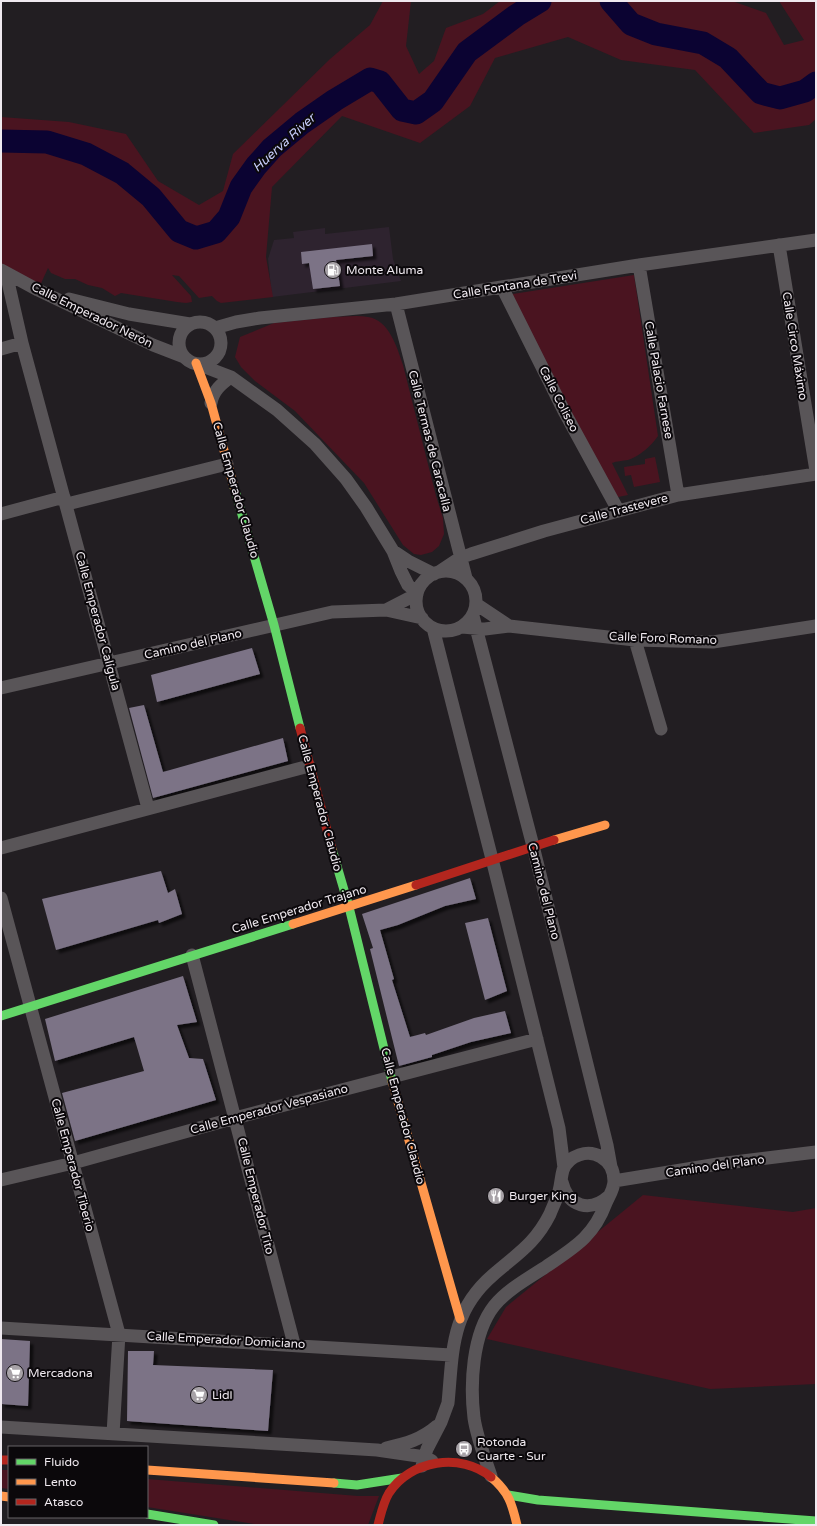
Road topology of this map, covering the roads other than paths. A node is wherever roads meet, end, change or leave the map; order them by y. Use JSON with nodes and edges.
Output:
{"nodes":[{"id":1,"x":816,"y":240,"type":"edge"},
{"id":2,"x":779,"y":246,"type":"junction"},
{"id":3,"x":640,"y":265,"type":"junction"},
{"id":4,"x":3,"y":271,"type":"edge"},
{"id":5,"x":502,"y":287,"type":"junction"},
{"id":6,"x":45,"y":293,"type":"junction"},
{"id":7,"x":396,"y":304,"type":"junction"},
{"id":8,"x":190,"y":324,"type":"junction"},
{"id":9,"x":215,"y":328,"type":"junction"},
{"id":10,"x":22,"y":343,"type":"junction"},
{"id":11,"x":1,"y":349,"type":"edge"},
{"id":12,"x":219,"y":351,"type":"junction"},
{"id":13,"x":192,"y":361,"type":"junction"},
{"id":14,"x":231,"y":377,"type":"junction"},
{"id":15,"x":212,"y":403,"type":"junction"},
{"id":16,"x":227,"y":464,"type":"junction"},
{"id":17,"x":816,"y":472,"type":"edge"},
{"id":18,"x":678,"y":495,"type":"junction"},
{"id":19,"x":66,"y":500,"type":"junction"},
{"id":20,"x":618,"y":510,"type":"junction"},
{"id":21,"x":1,"y":514,"type":"edge"},
{"id":22,"x":393,"y":551,"type":"junction"},
{"id":23,"x":460,"y":558,"type":"junction"},
{"id":24,"x":437,"y":573,"type":"junction"},
{"id":25,"x":466,"y":578,"type":"junction"},
{"id":26,"x":417,"y":593,"type":"junction"},
{"id":27,"x":386,"y":610,"type":"junction"},
{"id":28,"x":474,"y":610,"type":"junction"},
{"id":29,"x":422,"y":618,"type":"junction"},
{"id":30,"x":274,"y":626,"type":"junction"},
{"id":31,"x":509,"y":626,"type":"junction"},
{"id":32,"x":816,"y":626,"type":"edge"},
{"id":33,"x":462,"y":627,"type":"junction"},
{"id":34,"x":433,"y":628,"type":"junction"},
{"id":35,"x":477,"y":629,"type":"junction"},
{"id":36,"x":635,"y":640,"type":"junction"},
{"id":37,"x":110,"y":663,"type":"junction"},
{"id":38,"x":1,"y":688,"type":"edge"},
{"id":39,"x":661,"y":729,"type":"dead end"},
{"id":40,"x":309,"y":766,"type":"junction"},
{"id":41,"x":148,"y":808,"type":"junction"},
{"id":42,"x":605,"y":825,"type":"dead end"},
{"id":43,"x":533,"y":846,"type":"junction"},
{"id":44,"x":1,"y":848,"type":"edge"},
{"id":45,"x":492,"y":859,"type":"junction"},
{"id":46,"x":1,"y":898,"type":"edge"},
{"id":47,"x":349,"y":907,"type":"junction"},
{"id":48,"x":192,"y":955,"type":"junction"},
{"id":49,"x":30,"y":1007,"type":"junction"},
{"id":50,"x":1,"y":1016,"type":"edge"},
{"id":51,"x":537,"y":1039,"type":"junction"},
{"id":52,"x":391,"y":1077,"type":"junction"},
{"id":53,"x":235,"y":1118,"type":"junction"},
{"id":54,"x":816,"y":1152,"type":"edge"},
{"id":55,"x":73,"y":1163,"type":"junction"},
{"id":56,"x":611,"y":1166,"type":"junction"},
{"id":57,"x":564,"y":1168,"type":"junction"},
{"id":58,"x":1,"y":1180,"type":"edge"},
{"id":59,"x":614,"y":1181,"type":"junction"},
{"id":60,"x":562,"y":1182,"type":"junction"},
{"id":61,"x":609,"y":1196,"type":"junction"},
{"id":62,"x":460,"y":1319,"type":"junction"},
{"id":63,"x":1,"y":1328,"type":"edge"},
{"id":64,"x":119,"y":1334,"type":"junction"},
{"id":65,"x":294,"y":1344,"type":"junction"},
{"id":66,"x":451,"y":1355,"type":"junction"},
{"id":67,"x":441,"y":1422,"type":"junction"},
{"id":68,"x":1,"y":1428,"type":"edge"},
{"id":69,"x":113,"y":1434,"type":"junction"},
{"id":70,"x":377,"y":1450,"type":"junction"},
{"id":71,"x":427,"y":1462,"type":"junction"},
{"id":72,"x":148,"y":1470,"type":"edge"},
{"id":73,"x":491,"y":1476,"type":"junction"},
{"id":74,"x":402,"y":1478,"type":"junction"},
{"id":75,"x":508,"y":1495,"type":"junction"},
{"id":76,"x":148,"y":1514,"type":"edge"},
{"id":77,"x":816,"y":1521,"type":"edge"},
{"id":78,"x":214,"y":1525,"type":"edge"},
{"id":79,"x":378,"y":1525,"type":"edge"},
{"id":80,"x":517,"y":1525,"type":"edge"}],
"edges":[{"from":1,"to":2,"type":"street","name":"Calle Fontana de Trevi"},
{"from":2,"to":3,"type":"street","name":"Calle Fontana de Trevi"},
{"from":2,"to":17,"type":"street","name":"Calle Circo Máximo"},
{"from":3,"to":5,"type":"street","name":"Calle Fontana de Trevi"},
{"from":3,"to":18,"type":"street","name":"Calle Palacio Farnese"},
{"from":4,"to":6,"type":"street","name":"Calle Emperador Nerón"},
{"from":4,"to":10,"type":"street","name":"Calle Emperador Calígula"},
{"from":5,"to":7,"type":"street","name":"Calle Fontana de Trevi"},
{"from":5,"to":20,"type":"street","name":"Calle Coliseo"},
{"from":6,"to":8,"type":"street"},
{"from":6,"to":13,"type":"street","name":"Calle Emperador Nerón"},
{"from":7,"to":9,"type":"street","name":"Calle Fontana de Trevi"},
{"from":7,"to":23,"type":"street","name":"Calle Termas de Caracalla"},
{"from":8,"to":9,"type":"street"},
{"from":8,"to":13,"type":"street"},
{"from":9,"to":12,"type":"street"},
{"from":10,"to":11,"type":"street"},
{"from":10,"to":19,"type":"street","name":"Calle Emperador Calígula"},
{"from":12,"to":13,"type":"street"},
{"from":12,"to":14,"type":"street","name":"Calle Emperador Nerón"},
{"from":13,"to":14,"type":"street","name":"Calle Emperador Nerón"},
{"from":13,"to":15,"type":"main road","name":"Calle Emperador Claudio"},
{"from":14,"to":15,"type":"street"},
{"from":14,"to":22,"type":"street","name":"Calle Emperador Nerón"},
{"from":15,"to":16,"type":"main road","name":"Calle Emperador Claudio"},
{"from":16,"to":19,"type":"street"},
{"from":16,"to":30,"type":"main road","name":"Calle Emperador Claudio"},
{"from":17,"to":18,"type":"street","name":"Calle Trastevere"},
{"from":18,"to":20,"type":"street","name":"Calle Trastevere"},
{"from":19,"to":21,"type":"street"},
{"from":19,"to":37,"type":"street","name":"Calle Emperador Calígula"},
{"from":20,"to":23,"type":"street","name":"Calle Trastevere"},
{"from":22,"to":24,"type":"street","name":"Calle Emperador Nerón"},
{"from":22,"to":26,"type":"street","name":"Calle Emperador Nerón"},
{"from":23,"to":24,"type":"street","name":"Calle Trastevere"},
{"from":23,"to":25,"type":"street","name":"Calle Termas de Caracalla"},
{"from":24,"to":25,"type":"street"},
{"from":24,"to":26,"type":"street"},
{"from":25,"to":28,"type":"street"},
{"from":26,"to":27,"type":"street","name":"Camino del Plano"},
{"from":26,"to":29,"type":"street"},
{"from":27,"to":29,"type":"street","name":"Camino del Plano"},
{"from":27,"to":30,"type":"street","name":"Camino del Plano"},
{"from":28,"to":31,"type":"street","name":"Calle Foro Romano"},
{"from":28,"to":33,"type":"street"},
{"from":28,"to":35,"type":"street","name":"Camino del Plano"},
{"from":29,"to":34,"type":"street"},
{"from":30,"to":37,"type":"street","name":"Camino del Plano"},
{"from":30,"to":40,"type":"main road","name":"Calle Emperador Claudio"},
{"from":31,"to":35,"type":"street","name":"Calle Foro Romano"},
{"from":31,"to":36,"type":"street","name":"Calle Foro Romano"},
{"from":32,"to":36,"type":"street","name":"Calle Foro Romano"},
{"from":33,"to":34,"type":"street"},
{"from":33,"to":35,"type":"street","name":"Calle Foro Romano"},
{"from":34,"to":45,"type":"street"},
{"from":35,"to":43,"type":"street","name":"Camino del Plano"},
{"from":36,"to":39,"type":"street"},
{"from":37,"to":38,"type":"street","name":"Camino del Plano"},
{"from":37,"to":41,"type":"street","name":"Calle Emperador Calígula"},
{"from":40,"to":41,"type":"street"},
{"from":40,"to":47,"type":"main road","name":"Calle Emperador Claudio"},
{"from":41,"to":44,"type":"street"},
{"from":42,"to":43,"type":"main road","name":"Calle Emperador Trajano"},
{"from":43,"to":45,"type":"main road","name":"Calle Emperador Trajano"},
{"from":43,"to":56,"type":"street","name":"Camino del Plano"},
{"from":45,"to":47,"type":"main road","name":"Calle Emperador Trajano"},
{"from":45,"to":51,"type":"street"},
{"from":46,"to":49,"type":"street","name":"Calle Emperador Tiberio"},
{"from":47,"to":48,"type":"main road","name":"Calle Emperador Trajano"},
{"from":47,"to":52,"type":"main road","name":"Calle Emperador Claudio"},
{"from":48,"to":49,"type":"main road","name":"Calle Emperador Trajano"},
{"from":48,"to":53,"type":"street","name":"Calle Emperador Tito"},
{"from":49,"to":50,"type":"main road","name":"Calle Emperador Trajano"},
{"from":49,"to":55,"type":"street","name":"Calle Emperador Tiberio"},
{"from":51,"to":52,"type":"street","name":"Calle Emperador Vespasiano"},
{"from":51,"to":57,"type":"street"},
{"from":52,"to":53,"type":"street","name":"Calle Emperador Vespasiano"},
{"from":52,"to":62,"type":"main road","name":"Calle Emperador Claudio"},
{"from":53,"to":55,"type":"street","name":"Calle Emperador Vespasiano"},
{"from":53,"to":65,"type":"street","name":"Calle Emperador Tito"},
{"from":54,"to":59,"type":"street","name":"Camino del Plano"},
{"from":55,"to":58,"type":"street","name":"Calle Emperador Vespasiano"},
{"from":55,"to":64,"type":"street","name":"Calle Emperador Tiberio"},
{"from":56,"to":57,"type":"street"},
{"from":56,"to":59,"type":"street"},
{"from":57,"to":60,"type":"street"},
{"from":59,"to":61,"type":"street"},
{"from":60,"to":61,"type":"street"},
{"from":60,"to":62,"type":"street"},
{"from":61,"to":73,"type":"street"},
{"from":62,"to":66,"type":"street"},
{"from":63,"to":64,"type":"street","name":"Calle Emperador Domiciano"},
{"from":64,"to":65,"type":"street","name":"Calle Emperador Domiciano"},
{"from":64,"to":69,"type":"street","name":"Calle Emperador Tiberio"},
{"from":65,"to":66,"type":"street","name":"Calle Emperador Domiciano"},
{"from":66,"to":67,"type":"street"},
{"from":67,"to":70,"type":"street"},
{"from":67,"to":71,"type":"street"},
{"from":68,"to":69,"type":"street"},
{"from":69,"to":70,"type":"street"},
{"from":70,"to":71,"type":"street"},
{"from":71,"to":73,"type":"main road"},
{"from":71,"to":74,"type":"main road"},
{"from":72,"to":74,"type":"main road"},
{"from":73,"to":75,"type":"main road"},
{"from":74,"to":79,"type":"main road"},
{"from":75,"to":77,"type":"main road"},
{"from":75,"to":80,"type":"main road"},
{"from":76,"to":78,"type":"main road"}]}
